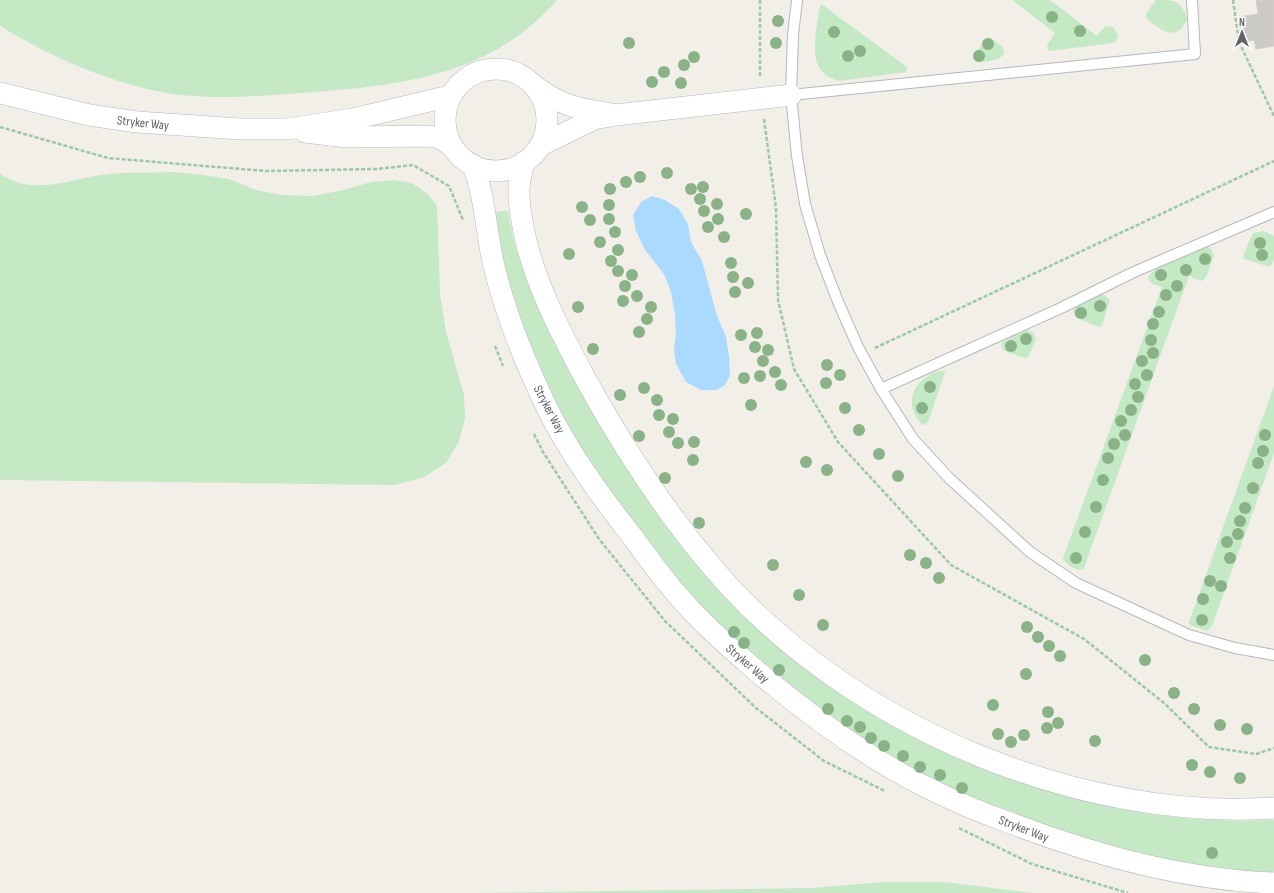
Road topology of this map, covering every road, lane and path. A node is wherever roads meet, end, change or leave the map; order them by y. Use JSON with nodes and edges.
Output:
{"nodes":[{"id":1,"x":798,"y":0,"type":"edge"},
{"id":2,"x":1192,"y":0,"type":"edge"},
{"id":3,"x":1233,"y":0,"type":"edge"},
{"id":4,"x":533,"y":85,"type":"junction"},
{"id":5,"x":0,"y":93,"type":"edge"},
{"id":6,"x":791,"y":94,"type":"junction"},
{"id":7,"x":450,"y":96,"type":"junction"},
{"id":8,"x":616,"y":115,"type":"junction"},
{"id":9,"x":1274,"y":116,"type":"edge"},
{"id":10,"x":288,"y":129,"type":"junction"},
{"id":11,"x":541,"y":145,"type":"junction"},
{"id":12,"x":452,"y":146,"type":"junction"},
{"id":13,"x":1274,"y":161,"type":"edge"},
{"id":14,"x":524,"y":162,"type":"junction"},
{"id":15,"x":473,"y":165,"type":"junction"},
{"id":16,"x":1274,"y":212,"type":"edge"},
{"id":17,"x":862,"y":354,"type":"junction"},
{"id":18,"x":881,"y":389,"type":"junction"},
{"id":19,"x":1274,"y":656,"type":"edge"},
{"id":20,"x":1274,"y":808,"type":"edge"},
{"id":21,"x":1274,"y":883,"type":"edge"}],
"edges":[{"from":1,"to":6,"type":"lane"},
{"from":2,"to":6,"type":"lane"},
{"from":3,"to":9,"type":"path"},
{"from":4,"to":7,"type":"street","name":"Stryker Way"},
{"from":4,"to":8,"type":"street"},
{"from":4,"to":11,"type":"street","name":"Stryker Way"},
{"from":5,"to":10,"type":"street","name":"Stryker Way"},
{"from":6,"to":8,"type":"street"},
{"from":6,"to":17,"type":"lane"},
{"from":7,"to":10,"type":"street","name":"Stryker Way"},
{"from":7,"to":12,"type":"street","name":"Stryker Way"},
{"from":8,"to":11,"type":"street"},
{"from":10,"to":12,"type":"street","name":"Stryker Way"},
{"from":11,"to":14,"type":"street","name":"Stryker Way"},
{"from":12,"to":15,"type":"street","name":"Stryker Way"},
{"from":13,"to":17,"type":"path"},
{"from":14,"to":15,"type":"street","name":"Stryker Way"},
{"from":14,"to":20,"type":"street"},
{"from":15,"to":21,"type":"street","name":"Stryker Way"},
{"from":16,"to":18,"type":"lane"},
{"from":17,"to":18,"type":"lane"},
{"from":18,"to":19,"type":"lane"}]}
